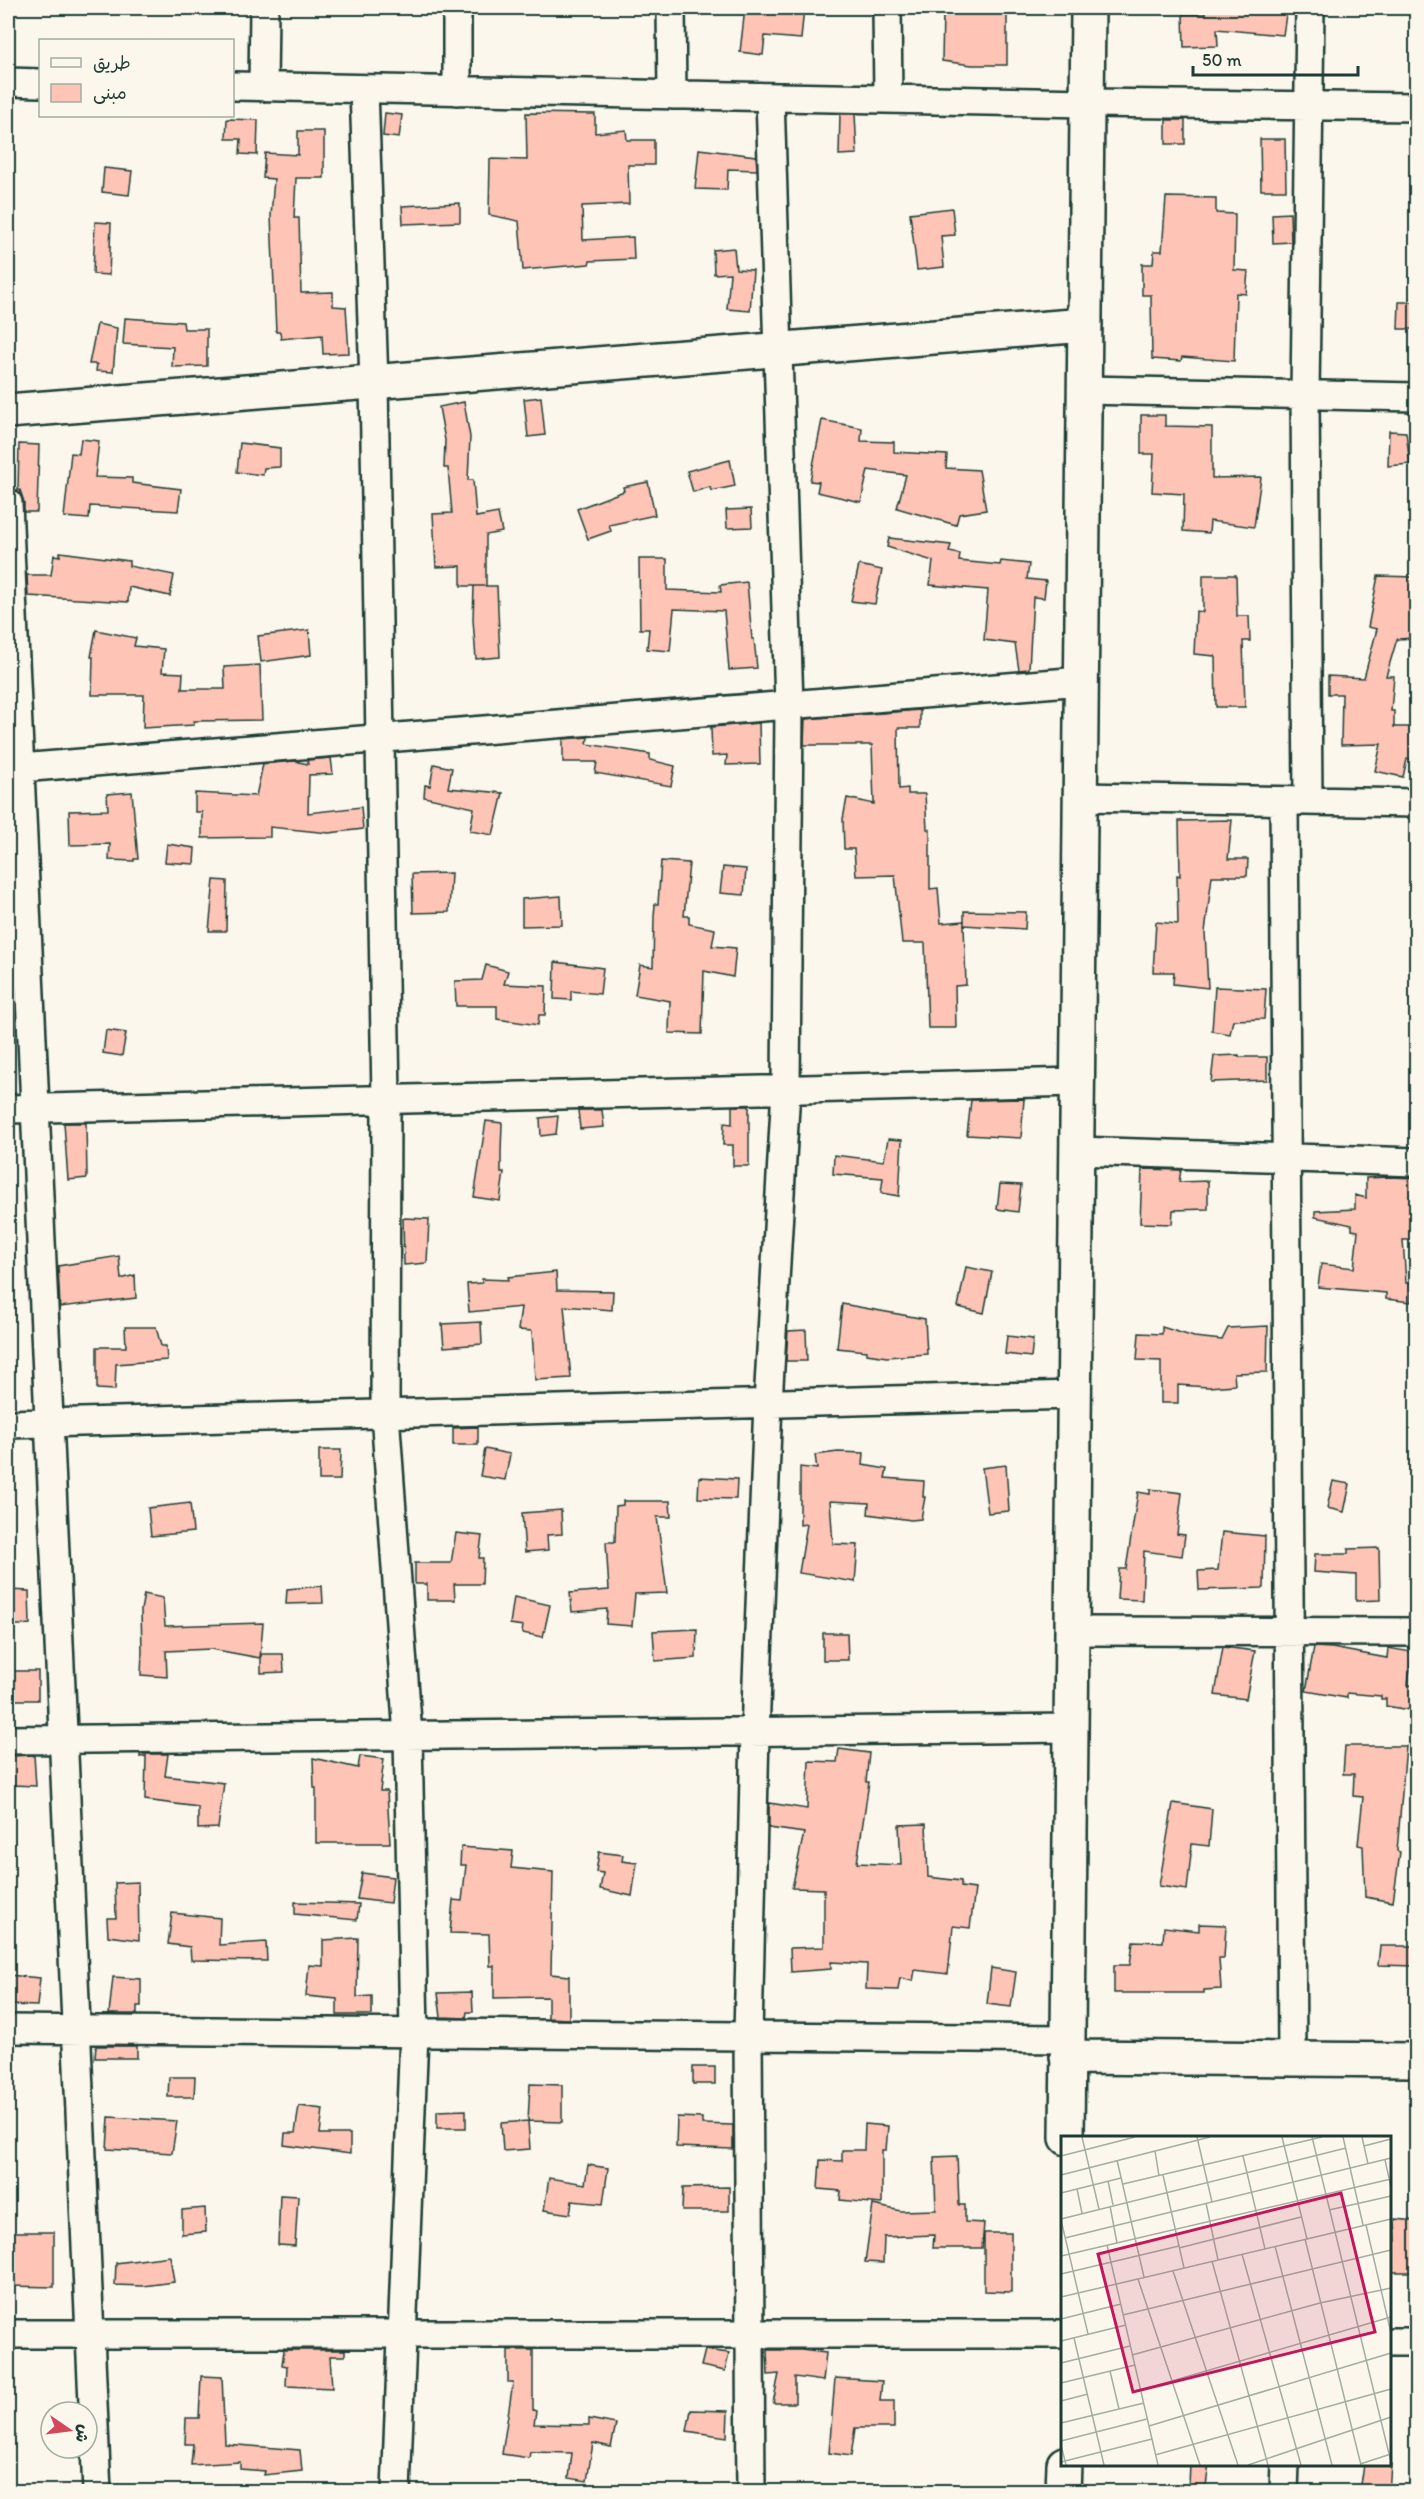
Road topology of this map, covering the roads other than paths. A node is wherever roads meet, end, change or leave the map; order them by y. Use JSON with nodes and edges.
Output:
{"nodes":[{"id":1,"x":264,"y":8,"type":"edge"},
{"id":2,"x":457,"y":8,"type":"edge"},
{"id":3,"x":671,"y":8,"type":"edge"},
{"id":4,"x":887,"y":8,"type":"edge"},
{"id":5,"x":1088,"y":8,"type":"edge"},
{"id":6,"x":1310,"y":8,"type":"edge"},
{"id":7,"x":8,"y":82,"type":"edge"},
{"id":8,"x":39,"y":83,"type":"edge"},
{"id":9,"x":234,"y":86,"type":"edge"},
{"id":10,"x":263,"y":87,"type":"junction"},
{"id":11,"x":364,"y":89,"type":"junction"},
{"id":12,"x":457,"y":91,"type":"junction"},
{"id":13,"x":672,"y":95,"type":"junction"},
{"id":14,"x":770,"y":97,"type":"junction"},
{"id":15,"x":888,"y":99,"type":"junction"},
{"id":16,"x":1087,"y":103,"type":"junction"},
{"id":17,"x":1307,"y":105,"type":"junction"},
{"id":18,"x":1416,"y":107,"type":"edge"},
{"id":19,"x":1085,"y":325,"type":"junction"},
{"id":20,"x":778,"y":350,"type":"junction"},
{"id":21,"x":374,"y":382,"type":"junction"},
{"id":22,"x":1084,"y":390,"type":"junction"},
{"id":23,"x":1305,"y":395,"type":"junction"},
{"id":24,"x":1416,"y":397,"type":"edge"},
{"id":25,"x":8,"y":411,"type":"edge"},
{"id":26,"x":8,"y":503,"type":"edge"},
{"id":27,"x":1081,"y":681,"type":"junction"},
{"id":28,"x":789,"y":705,"type":"junction"},
{"id":29,"x":379,"y":738,"type":"junction"},
{"id":30,"x":14,"y":768,"type":"edge"},
{"id":31,"x":1080,"y":797,"type":"junction"},
{"id":32,"x":1296,"y":801,"type":"junction"},
{"id":33,"x":1416,"y":803,"type":"edge"},
{"id":34,"x":1077,"y":1082,"type":"junction"},
{"id":35,"x":786,"y":1089,"type":"junction"},
{"id":36,"x":386,"y":1099,"type":"junction"},
{"id":37,"x":35,"y":1108,"type":"junction"},
{"id":38,"x":8,"y":1109,"type":"edge"},
{"id":39,"x":1076,"y":1151,"type":"junction"},
{"id":40,"x":1286,"y":1158,"type":"junction"},
{"id":41,"x":1416,"y":1162,"type":"edge"},
{"id":42,"x":1074,"y":1395,"type":"junction"},
{"id":43,"x":768,"y":1403,"type":"junction"},
{"id":44,"x":385,"y":1413,"type":"junction"},
{"id":45,"x":49,"y":1422,"type":"junction"},
{"id":46,"x":8,"y":1424,"type":"edge"},
{"id":47,"x":1072,"y":1631,"type":"junction"},
{"id":48,"x":1289,"y":1632,"type":"junction"},
{"id":49,"x":1416,"y":1632,"type":"edge"},
{"id":50,"x":1071,"y":1728,"type":"junction"},
{"id":51,"x":755,"y":1732,"type":"junction"},
{"id":52,"x":408,"y":1736,"type":"junction"},
{"id":53,"x":8,"y":1740,"type":"edge"},
{"id":54,"x":63,"y":1740,"type":"junction"},
{"id":55,"x":8,"y":2030,"type":"edge"},
{"id":56,"x":76,"y":2030,"type":"junction"},
{"id":57,"x":414,"y":2033,"type":"junction"},
{"id":58,"x":748,"y":2036,"type":"junction"},
{"id":59,"x":1067,"y":2048,"type":"junction"},
{"id":60,"x":1292,"y":2059,"type":"junction"},
{"id":61,"x":1416,"y":2060,"type":"edge"},
{"id":62,"x":1067,"y":2136,"type":"edge"},
{"id":63,"x":8,"y":2334,"type":"edge"},
{"id":64,"x":90,"y":2334,"type":"junction"},
{"id":65,"x":402,"y":2334,"type":"junction"},
{"id":66,"x":751,"y":2334,"type":"junction"},
{"id":67,"x":1061,"y":2334,"type":"edge"},
{"id":68,"x":1391,"y":2342,"type":"edge"},
{"id":69,"x":1416,"y":2342,"type":"edge"},
{"id":70,"x":1064,"y":2466,"type":"edge"},
{"id":71,"x":1285,"y":2466,"type":"edge"},
{"id":72,"x":97,"y":2492,"type":"edge"},
{"id":73,"x":396,"y":2492,"type":"edge"},
{"id":74,"x":752,"y":2492,"type":"edge"},
{"id":75,"x":1063,"y":2492,"type":"edge"},
{"id":76,"x":1284,"y":2492,"type":"edge"}],
"edges":[{"from":1,"to":10,"type":"street"},
{"from":2,"to":12,"type":"street"},
{"from":3,"to":13,"type":"street"},
{"from":4,"to":15,"type":"street"},
{"from":5,"to":16,"type":"main road"},
{"from":6,"to":17,"type":"street"},
{"from":7,"to":8,"type":"street"},
{"from":9,"to":10,"type":"street"},
{"from":10,"to":11,"type":"street"},
{"from":11,"to":12,"type":"street"},
{"from":11,"to":21,"type":"street"},
{"from":12,"to":13,"type":"street"},
{"from":13,"to":14,"type":"street"},
{"from":14,"to":15,"type":"street"},
{"from":14,"to":20,"type":"street"},
{"from":15,"to":16,"type":"street"},
{"from":16,"to":17,"type":"street"},
{"from":16,"to":19,"type":"main road"},
{"from":17,"to":18,"type":"street"},
{"from":17,"to":23,"type":"street"},
{"from":19,"to":20,"type":"main road"},
{"from":19,"to":22,"type":"main road"},
{"from":20,"to":21,"type":"main road"},
{"from":20,"to":28,"type":"street"},
{"from":21,"to":25,"type":"main road"},
{"from":21,"to":29,"type":"street"},
{"from":22,"to":23,"type":"street"},
{"from":22,"to":27,"type":"main road"},
{"from":23,"to":24,"type":"street"},
{"from":23,"to":32,"type":"street"},
{"from":26,"to":30,"type":"street"},
{"from":27,"to":28,"type":"street"},
{"from":27,"to":31,"type":"main road"},
{"from":28,"to":29,"type":"street"},
{"from":28,"to":35,"type":"street"},
{"from":29,"to":30,"type":"street"},
{"from":29,"to":36,"type":"street"},
{"from":30,"to":37,"type":"street"},
{"from":31,"to":32,"type":"street"},
{"from":31,"to":34,"type":"main road"},
{"from":32,"to":33,"type":"street"},
{"from":32,"to":40,"type":"street"},
{"from":34,"to":35,"type":"street"},
{"from":34,"to":39,"type":"main road"},
{"from":35,"to":36,"type":"street"},
{"from":35,"to":43,"type":"street"},
{"from":36,"to":37,"type":"street"},
{"from":36,"to":44,"type":"street"},
{"from":37,"to":38,"type":"street"},
{"from":37,"to":45,"type":"street"},
{"from":39,"to":40,"type":"street"},
{"from":39,"to":42,"type":"main road"},
{"from":40,"to":41,"type":"street"},
{"from":40,"to":48,"type":"street"},
{"from":42,"to":43,"type":"street"},
{"from":42,"to":47,"type":"main road"},
{"from":43,"to":44,"type":"street"},
{"from":43,"to":51,"type":"street"},
{"from":44,"to":45,"type":"street"},
{"from":44,"to":52,"type":"street"},
{"from":45,"to":46,"type":"street"},
{"from":45,"to":54,"type":"street"},
{"from":47,"to":48,"type":"street"},
{"from":47,"to":50,"type":"main road"},
{"from":48,"to":49,"type":"street"},
{"from":48,"to":60,"type":"street"},
{"from":50,"to":51,"type":"street"},
{"from":50,"to":59,"type":"main road"},
{"from":51,"to":52,"type":"street"},
{"from":51,"to":58,"type":"street"},
{"from":52,"to":54,"type":"street"},
{"from":52,"to":57,"type":"street"},
{"from":53,"to":54,"type":"street"},
{"from":54,"to":56,"type":"street"},
{"from":55,"to":56,"type":"street"},
{"from":56,"to":57,"type":"street"},
{"from":56,"to":64,"type":"street"},
{"from":57,"to":58,"type":"street"},
{"from":57,"to":65,"type":"street"},
{"from":58,"to":59,"type":"street"},
{"from":58,"to":66,"type":"street"},
{"from":59,"to":60,"type":"main road"},
{"from":59,"to":62,"type":"main road"},
{"from":60,"to":61,"type":"main road"},
{"from":63,"to":64,"type":"street"},
{"from":64,"to":65,"type":"street"},
{"from":64,"to":72,"type":"street"},
{"from":65,"to":66,"type":"street"},
{"from":65,"to":73,"type":"street"},
{"from":66,"to":67,"type":"street"},
{"from":66,"to":74,"type":"street"},
{"from":68,"to":69,"type":"street"},
{"from":70,"to":75,"type":"main road"},
{"from":71,"to":76,"type":"street"}]}
